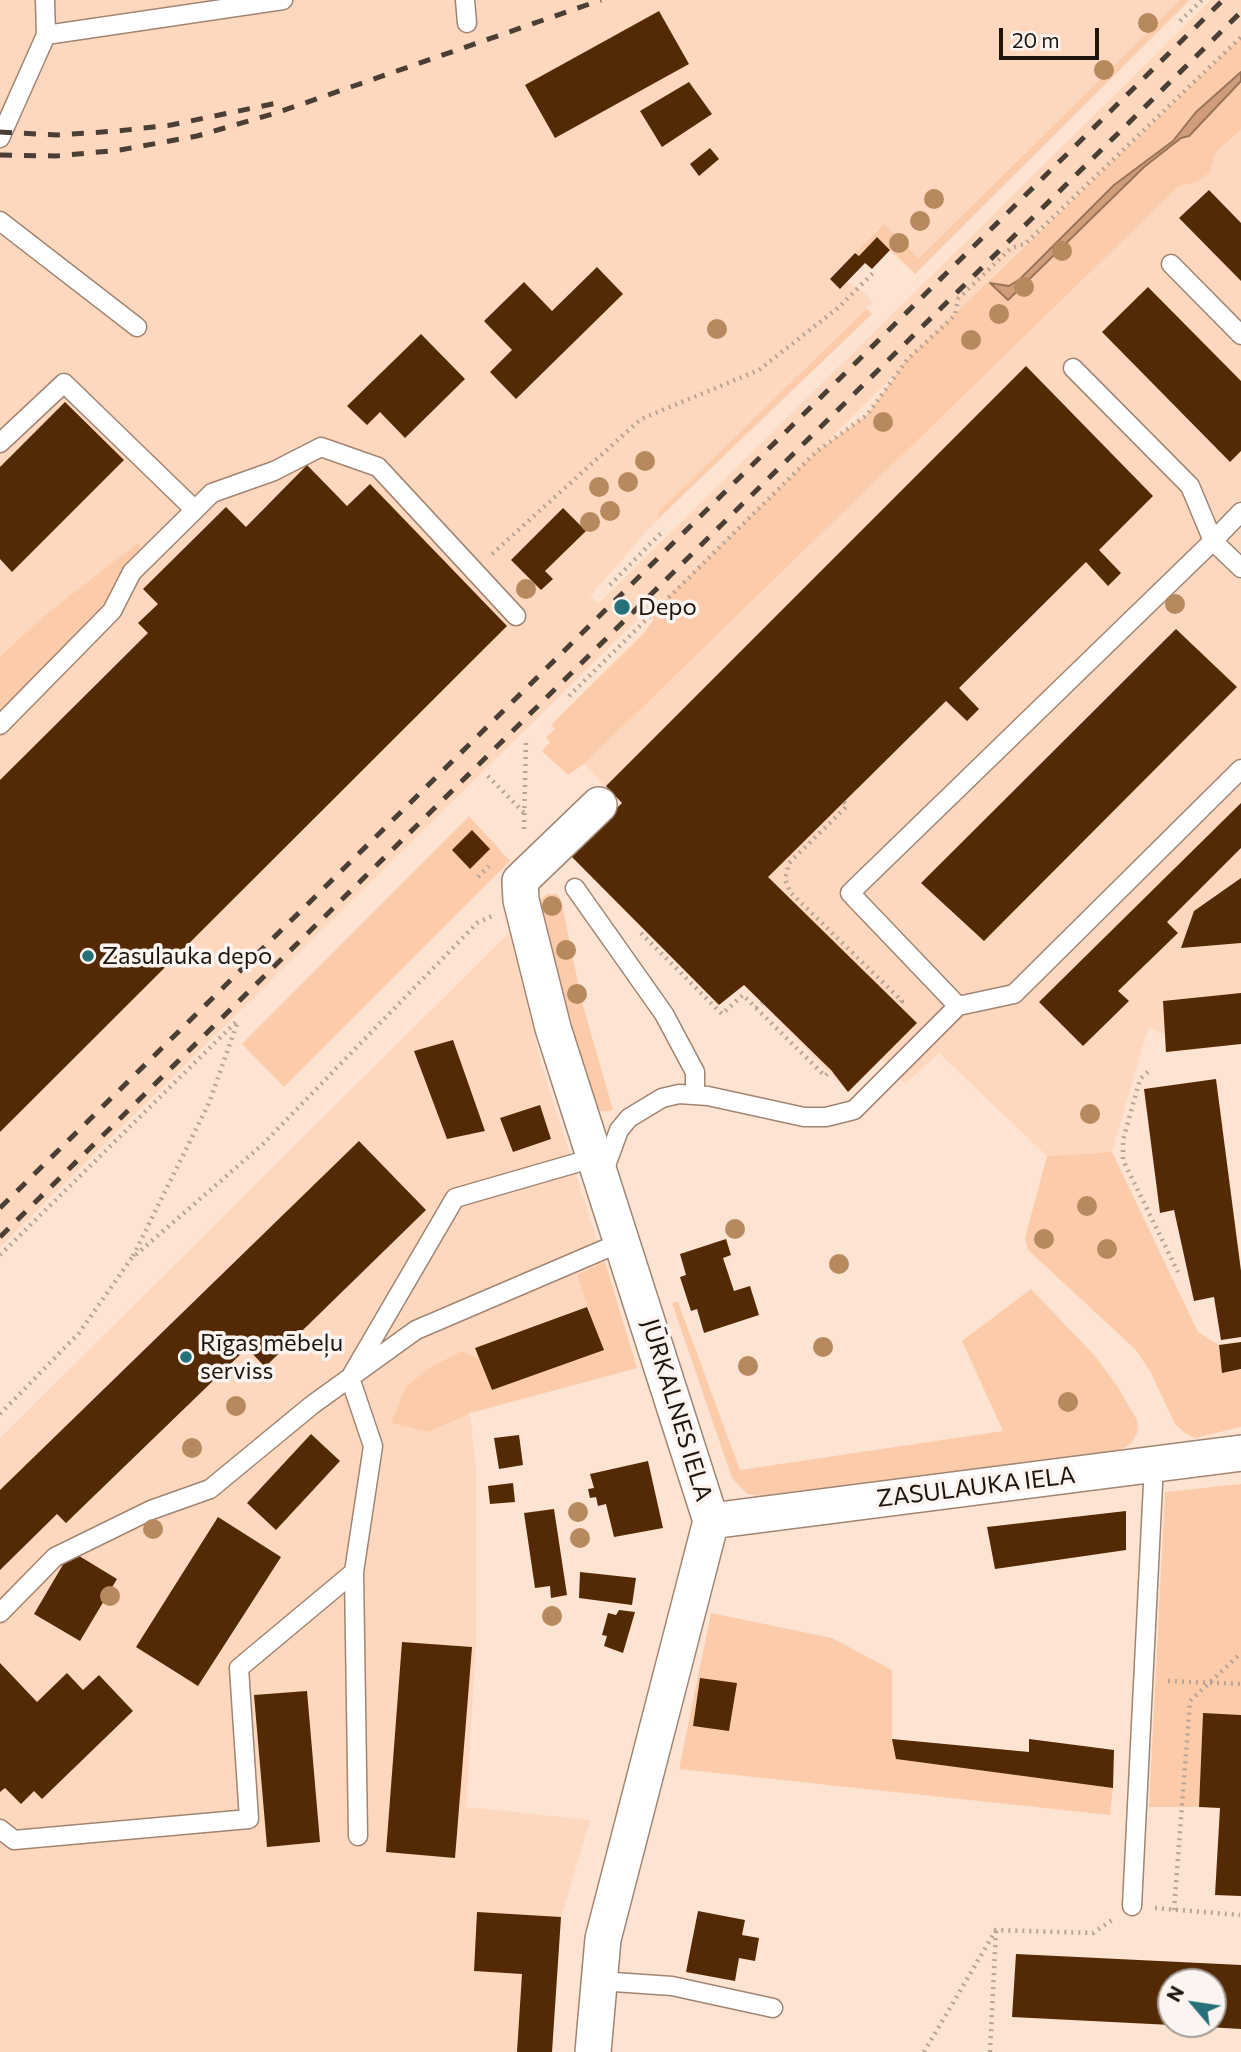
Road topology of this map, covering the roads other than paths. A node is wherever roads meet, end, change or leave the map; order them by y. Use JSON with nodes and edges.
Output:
{"nodes":[{"id":1,"x":45,"y":0,"type":"edge"},
{"id":2,"x":283,"y":0,"type":"edge"},
{"id":3,"x":465,"y":0,"type":"edge"},
{"id":4,"x":467,"y":23,"type":"dead end"},
{"id":5,"x":46,"y":35,"type":"junction"},
{"id":6,"x":0,"y":138,"type":"edge"},
{"id":7,"x":0,"y":221,"type":"edge"},
{"id":8,"x":1171,"y":264,"type":"dead end"},
{"id":9,"x":137,"y":327,"type":"dead end"},
{"id":10,"x":1241,"y":335,"type":"edge"},
{"id":11,"x":1073,"y":368,"type":"dead end"},
{"id":12,"x":0,"y":443,"type":"edge"},
{"id":13,"x":195,"y":510,"type":"junction"},
{"id":14,"x":1241,"y":512,"type":"edge"},
{"id":15,"x":1213,"y":541,"type":"junction"},
{"id":16,"x":1241,"y":568,"type":"edge"},
{"id":17,"x":516,"y":616,"type":"dead end"},
{"id":18,"x":0,"y":725,"type":"edge"},
{"id":19,"x":1241,"y":769,"type":"edge"},
{"id":20,"x":599,"y":805,"type":"dead end"},
{"id":21,"x":576,"y":888,"type":"dead end"},
{"id":22,"x":958,"y":1006,"type":"junction"},
{"id":23,"x":695,"y":1095,"type":"junction"},
{"id":24,"x":600,"y":1166,"type":"junction"},
{"id":25,"x":624,"y":1241,"type":"junction"},
{"id":26,"x":350,"y":1378,"type":"junction"},
{"id":27,"x":1241,"y":1453,"type":"edge"},
{"id":28,"x":1154,"y":1464,"type":"junction"},
{"id":29,"x":712,"y":1521,"type":"junction"},
{"id":30,"x":354,"y":1572,"type":"junction"},
{"id":31,"x":0,"y":1613,"type":"edge"},
{"id":32,"x":0,"y":1829,"type":"edge"},
{"id":33,"x":358,"y":1836,"type":"dead end"},
{"id":34,"x":1132,"y":1906,"type":"road end"},
{"id":35,"x":599,"y":1981,"type":"junction"},
{"id":36,"x":773,"y":2008,"type":"dead end"},
{"id":37,"x":593,"y":2052,"type":"edge"}],
"edges":[{"from":1,"to":5,"type":"lane"},
{"from":2,"to":5,"type":"lane"},
{"from":3,"to":4,"type":"lane"},
{"from":5,"to":6,"type":"lane"},
{"from":7,"to":9,"type":"lane"},
{"from":8,"to":10,"type":"lane"},
{"from":11,"to":15,"type":"lane"},
{"from":12,"to":13,"type":"lane"},
{"from":13,"to":17,"type":"lane"},
{"from":13,"to":18,"type":"lane"},
{"from":14,"to":15,"type":"lane"},
{"from":15,"to":16,"type":"lane"},
{"from":15,"to":22,"type":"lane"},
{"from":19,"to":22,"type":"lane"},
{"from":20,"to":24,"type":"street","name":"JŪRKALNES IELA"},
{"from":21,"to":23,"type":"lane"},
{"from":22,"to":23,"type":"lane"},
{"from":23,"to":24,"type":"lane"},
{"from":24,"to":25,"type":"street","name":"JŪRKALNES IELA"},
{"from":24,"to":26,"type":"lane"},
{"from":25,"to":26,"type":"lane"},
{"from":25,"to":29,"type":"street","name":"JŪRKALNES IELA"},
{"from":26,"to":30,"type":"lane"},
{"from":26,"to":31,"type":"lane"},
{"from":27,"to":28,"type":"street","name":"ZASULAUKA IELA"},
{"from":28,"to":29,"type":"street","name":"ZASULAUKA IELA"},
{"from":28,"to":34,"type":"lane"},
{"from":29,"to":35,"type":"street","name":"JŪRKALNES IELA"},
{"from":30,"to":32,"type":"lane"},
{"from":30,"to":33,"type":"lane"},
{"from":35,"to":36,"type":"lane"},
{"from":35,"to":37,"type":"street","name":"JŪRKALNES IELA"}]}
